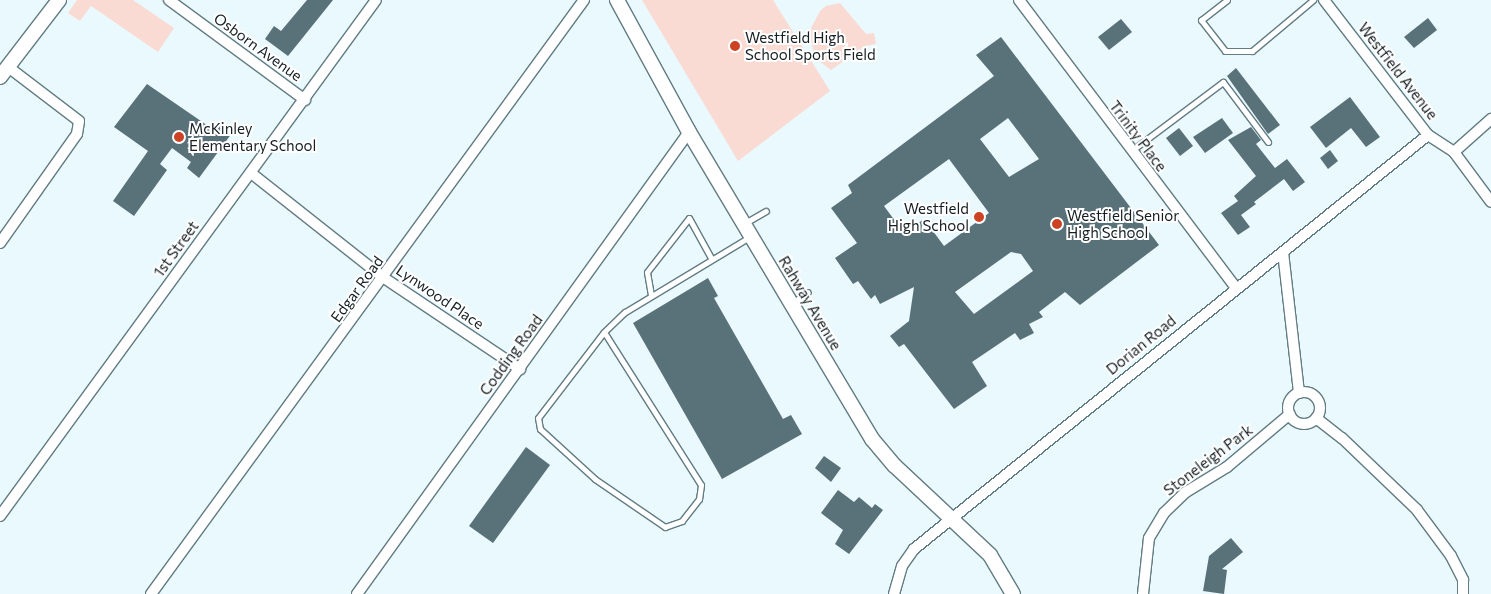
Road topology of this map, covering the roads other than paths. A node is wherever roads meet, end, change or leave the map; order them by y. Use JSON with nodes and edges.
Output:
{"nodes":[{"id":1,"x":59,"y":0,"type":"edge"},
{"id":2,"x":169,"y":0,"type":"edge"},
{"id":3,"x":376,"y":0,"type":"edge"},
{"id":4,"x":584,"y":0,"type":"edge"},
{"id":5,"x":617,"y":0,"type":"edge"},
{"id":6,"x":1020,"y":0,"type":"edge"},
{"id":7,"x":1227,"y":0,"type":"edge"},
{"id":8,"x":1313,"y":0,"type":"edge"},
{"id":9,"x":1326,"y":1,"type":"edge"},
{"id":10,"x":4,"y":72,"type":"edge"},
{"id":11,"x":304,"y":100,"type":"junction"},
{"id":12,"x":1491,"y":119,"type":"edge"},
{"id":13,"x":689,"y":132,"type":"junction"},
{"id":14,"x":1428,"y":135,"type":"junction"},
{"id":15,"x":1268,"y":142,"type":"dead end"},
{"id":16,"x":1130,"y":151,"type":"junction"},
{"id":17,"x":1454,"y":152,"type":"junction"},
{"id":18,"x":251,"y":173,"type":"junction"},
{"id":19,"x":1491,"y":202,"type":"edge"},
{"id":20,"x":766,"y":211,"type":"dead end"},
{"id":21,"x":744,"y":224,"type":"junction"},
{"id":22,"x":751,"y":236,"type":"junction"},
{"id":23,"x":0,"y":243,"type":"edge"},
{"id":24,"x":1283,"y":252,"type":"junction"},
{"id":25,"x":712,"y":258,"type":"junction"},
{"id":26,"x":384,"y":278,"type":"junction"},
{"id":27,"x":1236,"y":288,"type":"junction"},
{"id":28,"x":808,"y":292,"type":"dead end"},
{"id":29,"x":651,"y":295,"type":"junction"},
{"id":30,"x":791,"y":304,"type":"junction"},
{"id":31,"x":604,"y":332,"type":"junction"},
{"id":32,"x":520,"y":369,"type":"junction"},
{"id":33,"x":1299,"y":393,"type":"junction"},
{"id":34,"x":1290,"y":414,"type":"junction"},
{"id":35,"x":1316,"y":418,"type":"junction"},
{"id":36,"x":0,"y":516,"type":"edge"},
{"id":37,"x":951,"y":519,"type":"junction"},
{"id":38,"x":152,"y":594,"type":"edge"},
{"id":39,"x":357,"y":594,"type":"edge"},
{"id":40,"x":894,"y":594,"type":"edge"},
{"id":41,"x":1013,"y":594,"type":"edge"},
{"id":42,"x":1143,"y":594,"type":"edge"},
{"id":43,"x":1463,"y":594,"type":"edge"}],
"edges":[{"from":1,"to":10,"type":"street"},
{"from":2,"to":11,"type":"street","name":"Osborn Avenue"},
{"from":3,"to":11,"type":"street","name":"1st Street"},
{"from":4,"to":26,"type":"street","name":"Edgar Road"},
{"from":5,"to":13,"type":"street","name":"Rahway Avenue"},
{"from":6,"to":16,"type":"street","name":"Trinity Place"},
{"from":7,"to":8,"type":"lane"},
{"from":9,"to":14,"type":"street","name":"Westfield Avenue"},
{"from":10,"to":23,"type":"street"},
{"from":11,"to":18,"type":"street","name":"1st Street"},
{"from":12,"to":17,"type":"street"},
{"from":13,"to":21,"type":"street","name":"Rahway Avenue"},
{"from":13,"to":32,"type":"street","name":"Codding Road"},
{"from":14,"to":17,"type":"street","name":"Westfield Avenue"},
{"from":14,"to":24,"type":"street","name":"Dorian Road"},
{"from":15,"to":16,"type":"lane"},
{"from":16,"to":27,"type":"street","name":"Trinity Place"},
{"from":17,"to":19,"type":"street","name":"Westfield Avenue"},
{"from":18,"to":26,"type":"street","name":"Lynwood Place"},
{"from":18,"to":36,"type":"street","name":"1st Street"},
{"from":20,"to":21,"type":"lane"},
{"from":21,"to":22,"type":"street","name":"Rahway Avenue"},
{"from":22,"to":25,"type":"lane"},
{"from":22,"to":30,"type":"street","name":"Rahway Avenue"},
{"from":24,"to":27,"type":"street","name":"Dorian Road"},
{"from":24,"to":33,"type":"street","name":"Stoneleigh Park"},
{"from":25,"to":29,"type":"lane"},
{"from":25,"to":29,"type":"lane"},
{"from":26,"to":32,"type":"street","name":"Lynwood Place"},
{"from":26,"to":38,"type":"street","name":"Edgar Road"},
{"from":27,"to":37,"type":"street","name":"Dorian Road"},
{"from":28,"to":30,"type":"lane"},
{"from":29,"to":31,"type":"lane"},
{"from":30,"to":37,"type":"street","name":"Rahway Avenue"},
{"from":31,"to":31,"type":"lane"},
{"from":32,"to":39,"type":"street","name":"Codding Road"},
{"from":33,"to":34,"type":"street","name":"Stoneleigh Park"},
{"from":33,"to":35,"type":"street"},
{"from":34,"to":35,"type":"street"},
{"from":34,"to":42,"type":"street","name":"Stoneleigh Park"},
{"from":35,"to":43,"type":"street"},
{"from":37,"to":40,"type":"street","name":"Dorian Road"},
{"from":37,"to":41,"type":"street","name":"Rahway Avenue"}]}
